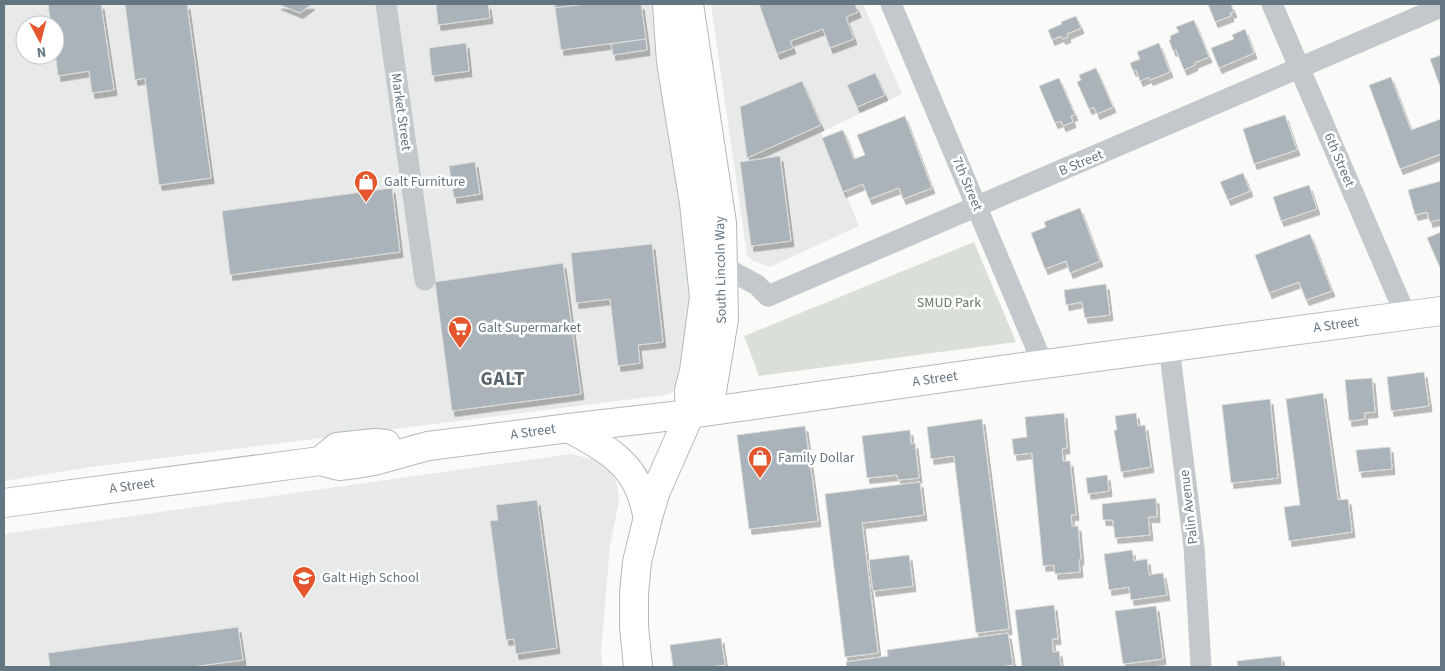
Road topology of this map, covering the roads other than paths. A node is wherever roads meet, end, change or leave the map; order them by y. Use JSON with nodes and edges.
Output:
{"nodes":[{"id":1,"x":386,"y":4,"type":"edge"},
{"id":2,"x":667,"y":4,"type":"edge"},
{"id":3,"x":689,"y":4,"type":"edge"},
{"id":4,"x":891,"y":4,"type":"edge"},
{"id":5,"x":1272,"y":4,"type":"edge"},
{"id":6,"x":1441,"y":7,"type":"edge"},
{"id":7,"x":1299,"y":68,"type":"junction"},
{"id":8,"x":977,"y":207,"type":"junction"},
{"id":9,"x":724,"y":268,"type":"junction"},
{"id":10,"x":424,"y":280,"type":"dead end"},
{"id":11,"x":1441,"y":311,"type":"edge"},
{"id":12,"x":1406,"y":316,"type":"junction"},
{"id":13,"x":1169,"y":347,"type":"junction"},
{"id":14,"x":1043,"y":364,"type":"junction"},
{"id":15,"x":690,"y":414,"type":"junction"},
{"id":16,"x":569,"y":428,"type":"junction"},
{"id":17,"x":4,"y":503,"type":"edge"},
{"id":18,"x":648,"y":517,"type":"junction"},
{"id":19,"x":638,"y":667,"type":"edge"},
{"id":20,"x":1201,"y":667,"type":"edge"}],
"edges":[{"from":1,"to":10,"type":"street","name":"Market Street"},
{"from":2,"to":15,"type":"main road","name":"South Lincoln Way"},
{"from":3,"to":9,"type":"main road","name":"South Lincoln Way"},
{"from":4,"to":8,"type":"street","name":"7th Street"},
{"from":5,"to":7,"type":"street","name":"6th Street"},
{"from":6,"to":7,"type":"street","name":"B Street"},
{"from":7,"to":8,"type":"street","name":"B Street"},
{"from":7,"to":12,"type":"street","name":"6th Street"},
{"from":8,"to":9,"type":"street","name":"B Street"},
{"from":8,"to":14,"type":"street","name":"7th Street"},
{"from":9,"to":15,"type":"main road","name":"South Lincoln Way"},
{"from":11,"to":12,"type":"main road","name":"A Street"},
{"from":12,"to":13,"type":"main road","name":"A Street"},
{"from":13,"to":14,"type":"main road","name":"A Street"},
{"from":13,"to":20,"type":"street","name":"Palin Avenue"},
{"from":14,"to":15,"type":"main road","name":"A Street"},
{"from":15,"to":16,"type":"main road","name":"A Street"},
{"from":15,"to":18,"type":"main road"},
{"from":16,"to":17,"type":"main road","name":"A Street"},
{"from":16,"to":18,"type":"main road"},
{"from":18,"to":19,"type":"main road"}]}
